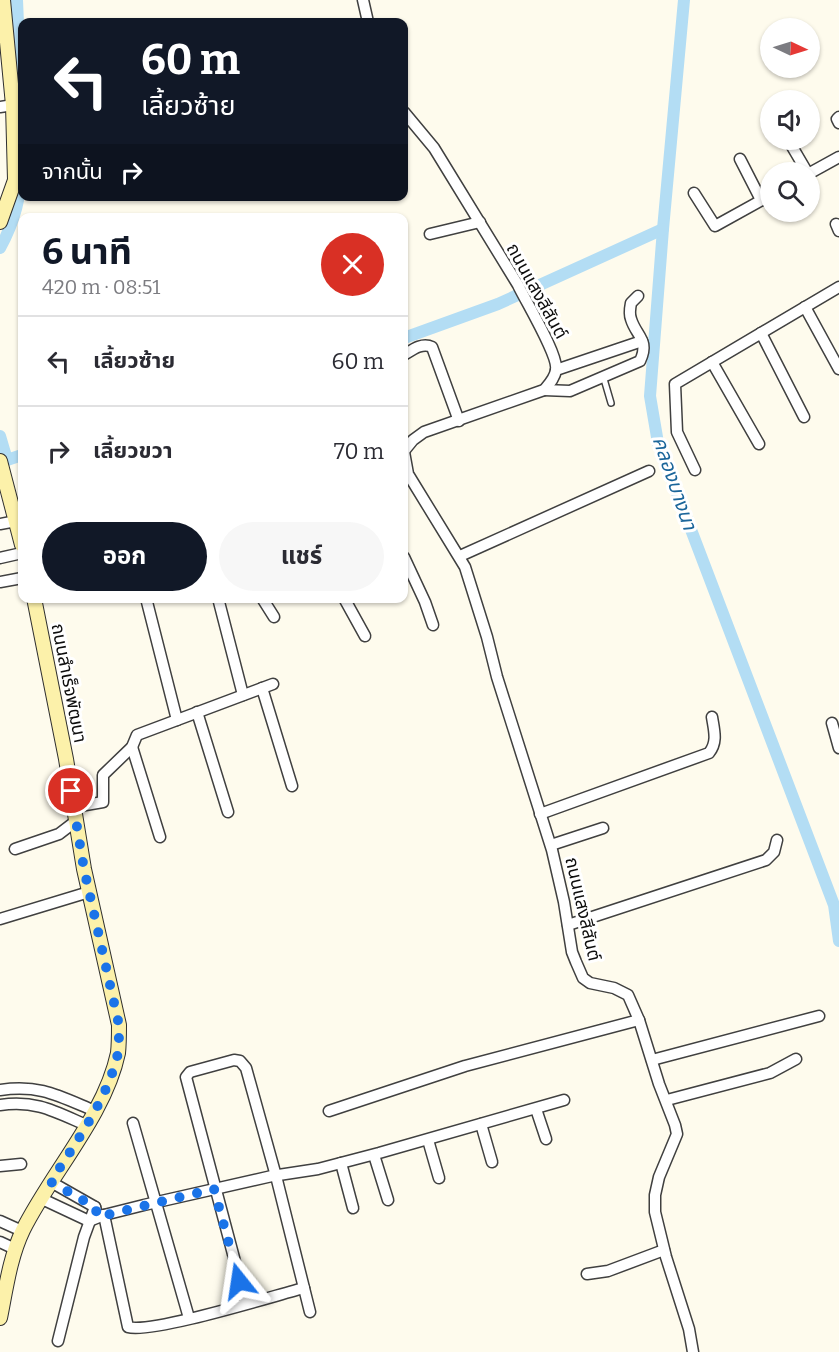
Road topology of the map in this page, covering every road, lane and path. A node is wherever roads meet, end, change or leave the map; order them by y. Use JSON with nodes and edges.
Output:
{"nodes":[{"id":1,"x":3,"y":0,"type":"edge"},
{"id":2,"x":363,"y":0,"type":"edge"},
{"id":3,"x":367,"y":18,"type":"edge"},
{"id":4,"x":2,"y":33,"type":"edge"},
{"id":5,"x":6,"y":106,"type":"edge"},
{"id":6,"x":408,"y":117,"type":"edge"},
{"id":7,"x":839,"y":117,"type":"edge"},
{"id":8,"x":839,"y":123,"type":"edge"},
{"id":9,"x":839,"y":157,"type":"edge"},
{"id":10,"x":740,"y":159,"type":"dead end"},
{"id":11,"x":820,"y":167,"type":"edge"},
{"id":12,"x":760,"y":188,"type":"edge"},
{"id":13,"x":694,"y":193,"type":"dead end"},
{"id":14,"x":760,"y":200,"type":"edge"},
{"id":15,"x":0,"y":222,"type":"edge"},
{"id":16,"x":480,"y":222,"type":"junction"},
{"id":17,"x":430,"y":234,"type":"dead end"},
{"id":18,"x":839,"y":287,"type":"edge"},
{"id":19,"x":638,"y":296,"type":"dead end"},
{"id":20,"x":806,"y":307,"type":"junction"},
{"id":21,"x":760,"y":333,"type":"junction"},
{"id":22,"x":642,"y":340,"type":"junction"},
{"id":23,"x":408,"y":352,"type":"edge"},
{"id":24,"x":712,"y":362,"type":"junction"},
{"id":25,"x":839,"y":369,"type":"edge"},
{"id":26,"x":556,"y":370,"type":"junction"},
{"id":27,"x":604,"y":378,"type":"junction"},
{"id":28,"x":544,"y":390,"type":"junction"},
{"id":29,"x":610,"y":403,"type":"dead end"},
{"id":30,"x":804,"y":417,"type":"dead end"},
{"id":31,"x":459,"y":421,"type":"junction"},
{"id":32,"x":759,"y":444,"type":"dead end"},
{"id":33,"x":408,"y":447,"type":"edge"},
{"id":34,"x":0,"y":461,"type":"edge"},
{"id":35,"x":695,"y":470,"type":"dead end"},
{"id":36,"x":648,"y":471,"type":"dead end"},
{"id":37,"x":408,"y":474,"type":"edge"},
{"id":38,"x":16,"y":521,"type":"junction"},
{"id":39,"x":0,"y":524,"type":"edge"},
{"id":40,"x":18,"y":529,"type":"edge"},
{"id":41,"x":18,"y":554,"type":"edge"},
{"id":42,"x":460,"y":556,"type":"junction"},
{"id":43,"x":0,"y":558,"type":"edge"},
{"id":44,"x":408,"y":565,"type":"edge"},
{"id":45,"x":18,"y":579,"type":"edge"},
{"id":46,"x":0,"y":582,"type":"edge"},
{"id":47,"x":35,"y":603,"type":"edge"},
{"id":48,"x":147,"y":603,"type":"edge"},
{"id":49,"x":219,"y":603,"type":"edge"},
{"id":50,"x":265,"y":603,"type":"edge"},
{"id":51,"x":347,"y":603,"type":"edge"},
{"id":52,"x":274,"y":617,"type":"dead end"},
{"id":53,"x":433,"y":625,"type":"dead end"},
{"id":54,"x":365,"y":636,"type":"dead end"},
{"id":55,"x":273,"y":684,"type":"dead end"},
{"id":56,"x":262,"y":688,"type":"junction"},
{"id":57,"x":243,"y":695,"type":"junction"},
{"id":58,"x":197,"y":712,"type":"junction"},
{"id":59,"x":712,"y":717,"type":"dead end"},
{"id":60,"x":177,"y":720,"type":"junction"},
{"id":61,"x":832,"y":723,"type":"dead end"},
{"id":62,"x":132,"y":747,"type":"junction"},
{"id":63,"x":839,"y":748,"type":"edge"},
{"id":64,"x":292,"y":786,"type":"dead end"},
{"id":65,"x":228,"y":812,"type":"dead end"},
{"id":66,"x":75,"y":814,"type":"junction"},
{"id":67,"x":540,"y":814,"type":"junction"},
{"id":68,"x":603,"y":828,"type":"dead end"},
{"id":69,"x":160,"y":837,"type":"dead end"},
{"id":70,"x":777,"y":840,"type":"dead end"},
{"id":71,"x":551,"y":845,"type":"junction"},
{"id":72,"x":15,"y":849,"type":"dead end"},
{"id":73,"x":89,"y":892,"type":"junction"},
{"id":74,"x":0,"y":919,"type":"edge"},
{"id":75,"x":568,"y":925,"type":"junction"},
{"id":76,"x":819,"y":1016,"type":"dead end"},
{"id":77,"x":639,"y":1020,"type":"junction"},
{"id":78,"x":796,"y":1059,"type":"dead end"},
{"id":79,"x":652,"y":1060,"type":"junction"},
{"id":80,"x":0,"y":1090,"type":"edge"},
{"id":81,"x":564,"y":1100,"type":"dead end"},
{"id":82,"x":667,"y":1100,"type":"junction"},
{"id":83,"x":0,"y":1105,"type":"edge"},
{"id":84,"x":536,"y":1109,"type":"junction"},
{"id":85,"x":95,"y":1111,"type":"junction"},
{"id":86,"x":329,"y":1111,"type":"dead end"},
{"id":87,"x":133,"y":1123,"type":"dead end"},
{"id":88,"x":86,"y":1125,"type":"junction"},
{"id":89,"x":481,"y":1125,"type":"junction"},
{"id":90,"x":546,"y":1139,"type":"dead end"},
{"id":91,"x":428,"y":1140,"type":"junction"},
{"id":92,"x":374,"y":1155,"type":"junction"},
{"id":93,"x":492,"y":1162,"type":"dead end"},
{"id":94,"x":341,"y":1163,"type":"junction"},
{"id":95,"x":21,"y":1164,"type":"dead end"},
{"id":96,"x":0,"y":1166,"type":"edge"},
{"id":97,"x":276,"y":1176,"type":"junction"},
{"id":98,"x":439,"y":1178,"type":"dead end"},
{"id":99,"x":51,"y":1182,"type":"junction"},
{"id":100,"x":214,"y":1189,"type":"junction"},
{"id":101,"x":40,"y":1198,"type":"junction"},
{"id":102,"x":388,"y":1200,"type":"dead end"},
{"id":103,"x":156,"y":1203,"type":"junction"},
{"id":104,"x":353,"y":1208,"type":"dead end"},
{"id":105,"x":96,"y":1215,"type":"junction"},
{"id":106,"x":0,"y":1221,"type":"edge"},
{"id":107,"x":22,"y":1231,"type":"junction"},
{"id":108,"x":0,"y":1242,"type":"edge"},
{"id":109,"x":15,"y":1249,"type":"junction"},
{"id":110,"x":664,"y":1250,"type":"junction"},
{"id":111,"x":587,"y":1274,"type":"dead end"},
{"id":112,"x":304,"y":1288,"type":"junction"},
{"id":113,"x":246,"y":1303,"type":"junction"},
{"id":114,"x":310,"y":1312,"type":"dead end"},
{"id":115,"x":0,"y":1318,"type":"edge"},
{"id":116,"x":189,"y":1318,"type":"junction"},
{"id":117,"x":58,"y":1341,"type":"dead end"},
{"id":118,"x":693,"y":1352,"type":"edge"}],
"edges":[{"from":1,"to":4,"type":"street"},
{"from":2,"to":3,"type":"street"},
{"from":4,"to":5,"type":"street"},
{"from":5,"to":15,"type":"street"},
{"from":6,"to":16,"type":"street","name":"ถนนแสงสีสันต์"},
{"from":7,"to":8,"type":"street"},
{"from":9,"to":11,"type":"street"},
{"from":10,"to":12,"type":"street"},
{"from":13,"to":14,"type":"street"},
{"from":16,"to":17,"type":"street"},
{"from":16,"to":26,"type":"street","name":"ถนนแสงสีสันต์"},
{"from":18,"to":20,"type":"street"},
{"from":19,"to":22,"type":"street"},
{"from":20,"to":21,"type":"street"},
{"from":20,"to":25,"type":"street"},
{"from":21,"to":24,"type":"street"},
{"from":21,"to":30,"type":"street"},
{"from":22,"to":26,"type":"street"},
{"from":22,"to":27,"type":"street","name":"ถนนแสงสีสันต์"},
{"from":23,"to":31,"type":"street"},
{"from":24,"to":32,"type":"street"},
{"from":24,"to":35,"type":"street"},
{"from":26,"to":28,"type":"street"},
{"from":27,"to":28,"type":"street","name":"ถนนแสงสีสันต์"},
{"from":27,"to":29,"type":"lane"},
{"from":28,"to":31,"type":"street","name":"ถนนแสงสีสันต์"},
{"from":31,"to":33,"type":"street","name":"ถนนแสงสีสันต์"},
{"from":34,"to":38,"type":"street"},
{"from":36,"to":42,"type":"street"},
{"from":37,"to":42,"type":"street","name":"ถนนแสงสีสันต์"},
{"from":38,"to":39,"type":"street"},
{"from":38,"to":40,"type":"street"},
{"from":41,"to":43,"type":"street"},
{"from":42,"to":67,"type":"street","name":"ถนนแสงสีสันต์"},
{"from":44,"to":53,"type":"street"},
{"from":45,"to":46,"type":"street"},
{"from":47,"to":66,"type":"street","name":"ถนนสำเร็จพัฒนา"},
{"from":48,"to":60,"type":"street"},
{"from":49,"to":57,"type":"street"},
{"from":50,"to":52,"type":"street"},
{"from":51,"to":54,"type":"street"},
{"from":55,"to":56,"type":"street"},
{"from":56,"to":57,"type":"street"},
{"from":56,"to":64,"type":"street"},
{"from":57,"to":58,"type":"street"},
{"from":58,"to":60,"type":"street"},
{"from":58,"to":65,"type":"street"},
{"from":59,"to":67,"type":"street"},
{"from":60,"to":62,"type":"street"},
{"from":61,"to":63,"type":"street"},
{"from":62,"to":66,"type":"street"},
{"from":62,"to":69,"type":"street"},
{"from":66,"to":72,"type":"street"},
{"from":66,"to":73,"type":"street","name":"ถนนสำเร็จพัฒนา"},
{"from":67,"to":71,"type":"street","name":"ถนนแสงสีสันต์"},
{"from":68,"to":71,"type":"street"},
{"from":70,"to":75,"type":"street"},
{"from":71,"to":75,"type":"street","name":"ถนนแสงสีสันต์"},
{"from":73,"to":74,"type":"street"},
{"from":73,"to":85,"type":"street","name":"ถนนสำเร็จพัฒนา"},
{"from":75,"to":77,"type":"street","name":"ถนนแสงสีสันต์"},
{"from":76,"to":79,"type":"street"},
{"from":77,"to":79,"type":"street","name":"ถนนแสงสีสันต์"},
{"from":77,"to":86,"type":"street"},
{"from":78,"to":82,"type":"street"},
{"from":79,"to":82,"type":"street","name":"ถนนแสงสีสันต์"},
{"from":80,"to":85,"type":"street"},
{"from":81,"to":84,"type":"street"},
{"from":82,"to":110,"type":"street","name":"ถนนแสงสีสันต์"},
{"from":83,"to":88,"type":"street"},
{"from":84,"to":89,"type":"street"},
{"from":84,"to":90,"type":"street"},
{"from":85,"to":88,"type":"street","name":"ถนนสำเร็จพัฒนา"},
{"from":87,"to":103,"type":"street"},
{"from":88,"to":99,"type":"street","name":"ถนนสำเร็จพัฒนา"},
{"from":89,"to":91,"type":"street"},
{"from":89,"to":93,"type":"street"},
{"from":91,"to":92,"type":"street"},
{"from":91,"to":98,"type":"street"},
{"from":92,"to":94,"type":"street"},
{"from":92,"to":102,"type":"street"},
{"from":94,"to":97,"type":"street"},
{"from":94,"to":104,"type":"street"},
{"from":95,"to":96,"type":"street"},
{"from":97,"to":100,"type":"street"},
{"from":97,"to":100,"type":"street"},
{"from":97,"to":112,"type":"street"},
{"from":99,"to":101,"type":"street","name":"ถนนสำเร็จพัฒนา"},
{"from":99,"to":105,"type":"street"},
{"from":100,"to":103,"type":"street"},
{"from":100,"to":113,"type":"street"},
{"from":101,"to":105,"type":"street"},
{"from":101,"to":107,"type":"street","name":"ถนนสำเร็จพัฒนา"},
{"from":103,"to":105,"type":"street"},
{"from":103,"to":116,"type":"street"},
{"from":105,"to":116,"type":"street"},
{"from":105,"to":117,"type":"street"},
{"from":106,"to":107,"type":"street"},
{"from":107,"to":109,"type":"street","name":"ถนนสำเร็จพัฒนา"},
{"from":108,"to":109,"type":"street"},
{"from":109,"to":115,"type":"street","name":"ถนนสำเร็จพัฒนา"},
{"from":110,"to":111,"type":"street"},
{"from":110,"to":118,"type":"street","name":"ถนนแสงสีสันต์"},
{"from":112,"to":113,"type":"street"},
{"from":112,"to":114,"type":"street"},
{"from":113,"to":116,"type":"street"}]}
